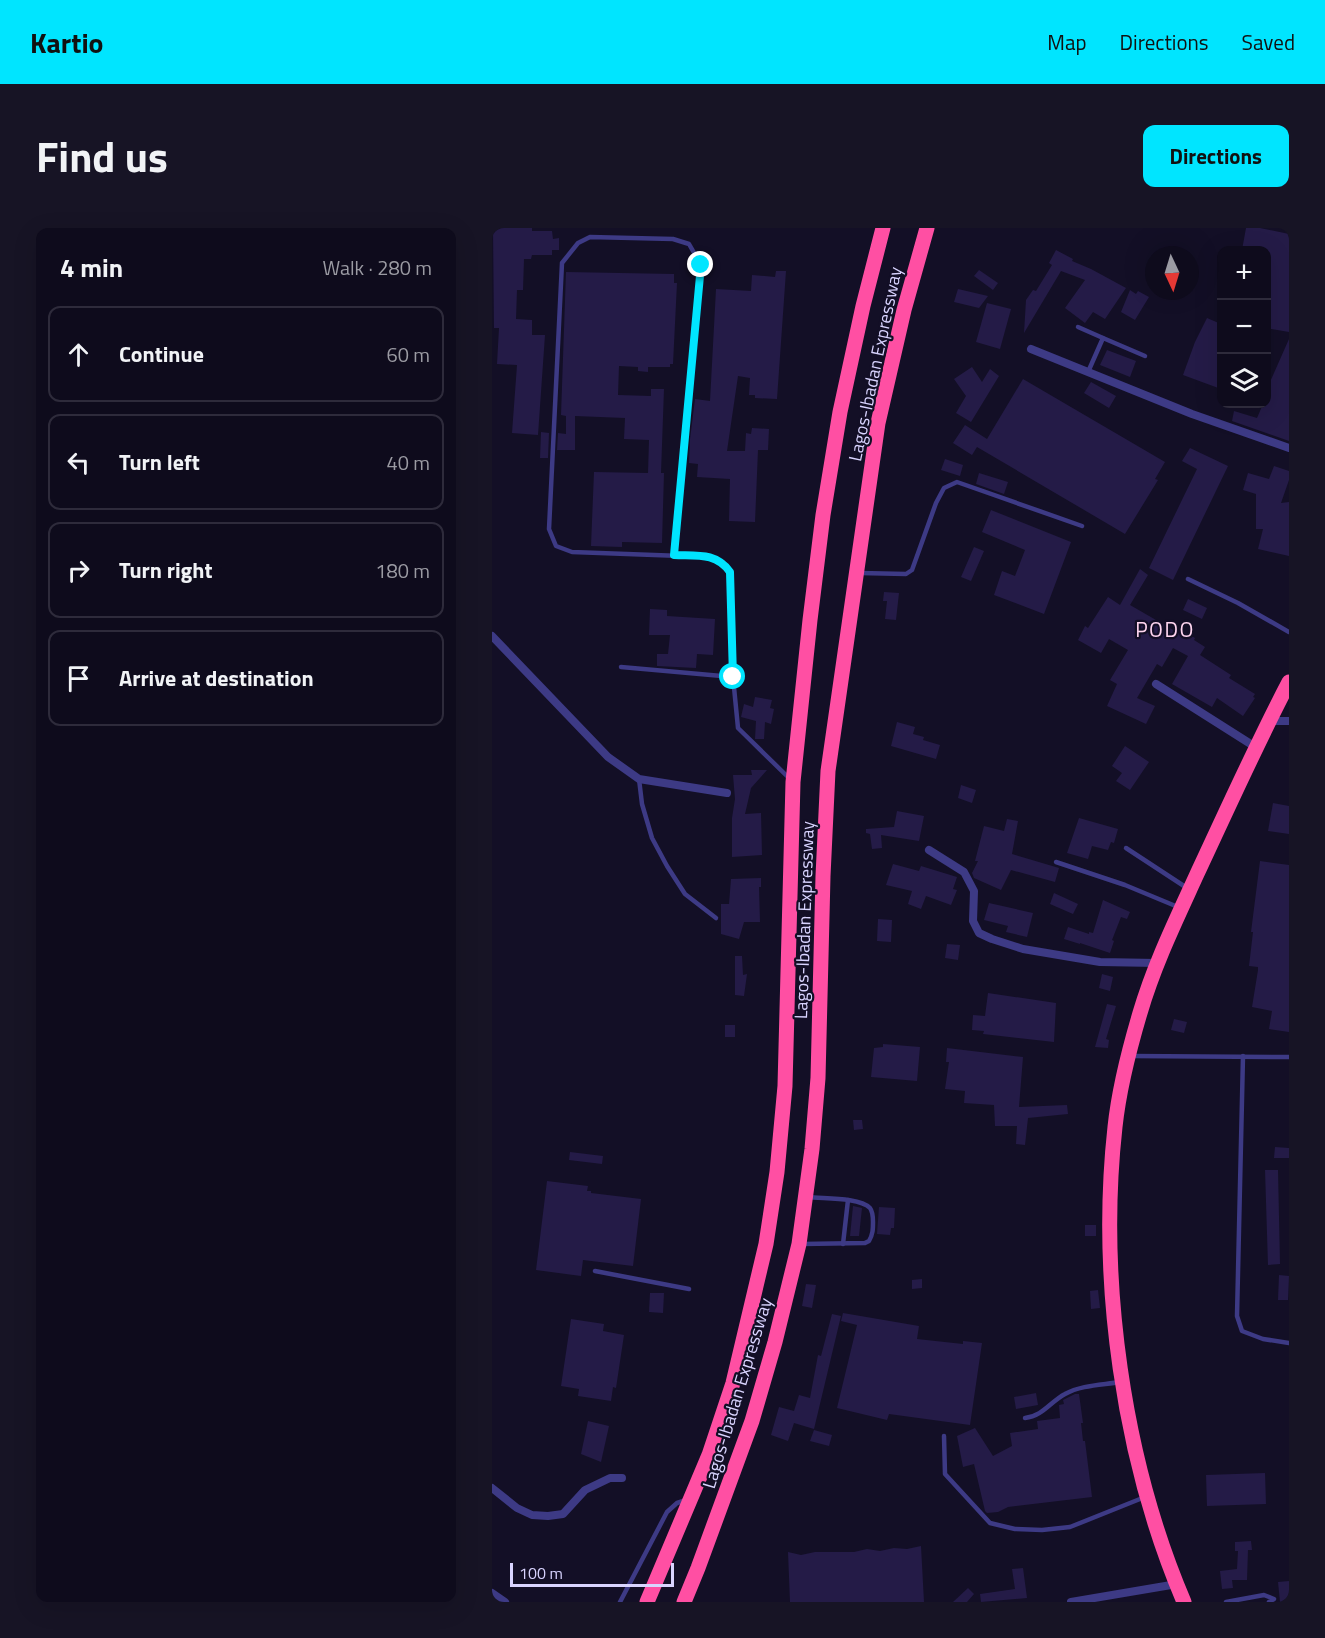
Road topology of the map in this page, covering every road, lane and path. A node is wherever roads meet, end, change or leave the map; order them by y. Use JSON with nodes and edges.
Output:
{"nodes":[{"id":1,"x":884,"y":228,"type":"edge"},
{"id":2,"x":927,"y":228,"type":"edge"},
{"id":3,"x":1078,"y":327,"type":"dead end"},
{"id":4,"x":1103,"y":338,"type":"junction"},
{"id":5,"x":1031,"y":349,"type":"dead end"},
{"id":6,"x":1145,"y":356,"type":"dead end"},
{"id":7,"x":1088,"y":372,"type":"junction"},
{"id":8,"x":1289,"y":448,"type":"edge"},
{"id":9,"x":1082,"y":526,"type":"dead end"},
{"id":10,"x":674,"y":555,"type":"junction"},
{"id":11,"x":856,"y":573,"type":"junction"},
{"id":12,"x":1188,"y":579,"type":"dead end"},
{"id":13,"x":1289,"y":632,"type":"edge"},
{"id":14,"x":492,"y":636,"type":"edge"},
{"id":15,"x":621,"y":667,"type":"dead end"},
{"id":16,"x":733,"y":677,"type":"junction"},
{"id":17,"x":1289,"y":682,"type":"edge"},
{"id":18,"x":1156,"y":684,"type":"dead end"},
{"id":19,"x":1269,"y":721,"type":"junction"},
{"id":20,"x":1289,"y":721,"type":"edge"},
{"id":21,"x":1257,"y":748,"type":"junction"},
{"id":22,"x":639,"y":779,"type":"junction"},
{"id":23,"x":793,"y":782,"type":"junction"},
{"id":24,"x":727,"y":793,"type":"dead end"},
{"id":25,"x":1126,"y":848,"type":"dead end"},
{"id":26,"x":929,"y":850,"type":"dead end"},
{"id":27,"x":1056,"y":862,"type":"dead end"},
{"id":28,"x":1190,"y":890,"type":"junction"},
{"id":29,"x":1181,"y":908,"type":"junction"},
{"id":30,"x":716,"y":918,"type":"dead end"},
{"id":31,"x":1157,"y":963,"type":"junction"},
{"id":32,"x":1128,"y":1056,"type":"junction"},
{"id":33,"x":1243,"y":1056,"type":"junction"},
{"id":34,"x":1289,"y":1057,"type":"edge"},
{"id":35,"x":806,"y":1197,"type":"junction"},
{"id":36,"x":848,"y":1200,"type":"junction"},
{"id":37,"x":799,"y":1244,"type":"junction"},
{"id":38,"x":843,"y":1244,"type":"junction"},
{"id":39,"x":595,"y":1271,"type":"dead end"},
{"id":40,"x":689,"y":1289,"type":"dead end"},
{"id":41,"x":1289,"y":1343,"type":"edge"},
{"id":42,"x":1123,"y":1381,"type":"junction"},
{"id":43,"x":1025,"y":1418,"type":"dead end"},
{"id":44,"x":944,"y":1436,"type":"dead end"},
{"id":45,"x":622,"y":1478,"type":"dead end"},
{"id":46,"x":492,"y":1488,"type":"edge"},
{"id":47,"x":1148,"y":1496,"type":"junction"},
{"id":48,"x":692,"y":1499,"type":"junction"},
{"id":49,"x":1177,"y":1584,"type":"junction"},
{"id":50,"x":492,"y":1593,"type":"edge"},
{"id":51,"x":506,"y":1602,"type":"edge"},
{"id":52,"x":620,"y":1602,"type":"edge"},
{"id":53,"x":647,"y":1602,"type":"edge"},
{"id":54,"x":684,"y":1602,"type":"edge"},
{"id":55,"x":1071,"y":1602,"type":"edge"},
{"id":56,"x":1184,"y":1602,"type":"edge"},
{"id":57,"x":1226,"y":1602,"type":"edge"},
{"id":58,"x":1269,"y":1602,"type":"edge"}],
"edges":[{"from":1,"to":23,"type":"highway","name":"Lagos-Ibadan Expressway"},
{"from":2,"to":11,"type":"highway","name":"Lagos-Ibadan Expressway"},
{"from":3,"to":4,"type":"lane"},
{"from":4,"to":6,"type":"lane"},
{"from":4,"to":7,"type":"lane"},
{"from":5,"to":7,"type":"street"},
{"from":7,"to":8,"type":"street"},
{"from":9,"to":11,"type":"lane"},
{"from":10,"to":10,"type":"lane"},
{"from":10,"to":16,"type":"lane"},
{"from":11,"to":35,"type":"highway","name":"Lagos-Ibadan Expressway"},
{"from":12,"to":13,"type":"lane"},
{"from":14,"to":22,"type":"street"},
{"from":15,"to":16,"type":"lane"},
{"from":16,"to":23,"type":"lane"},
{"from":17,"to":19,"type":"highway"},
{"from":18,"to":21,"type":"street"},
{"from":19,"to":20,"type":"street"},
{"from":19,"to":21,"type":"highway"},
{"from":21,"to":28,"type":"highway"},
{"from":22,"to":24,"type":"street"},
{"from":22,"to":30,"type":"lane"},
{"from":23,"to":48,"type":"highway","name":"Lagos-Ibadan Expressway"},
{"from":25,"to":28,"type":"lane"},
{"from":26,"to":31,"type":"street"},
{"from":27,"to":29,"type":"lane"},
{"from":28,"to":29,"type":"highway"},
{"from":29,"to":31,"type":"highway"},
{"from":31,"to":32,"type":"highway"},
{"from":32,"to":33,"type":"lane"},
{"from":32,"to":42,"type":"highway"},
{"from":33,"to":34,"type":"lane"},
{"from":33,"to":41,"type":"lane"},
{"from":35,"to":36,"type":"lane"},
{"from":35,"to":37,"type":"highway","name":"Lagos-Ibadan Expressway"},
{"from":36,"to":38,"type":"lane"},
{"from":36,"to":38,"type":"lane"},
{"from":37,"to":38,"type":"lane"},
{"from":37,"to":54,"type":"highway","name":"Lagos-Ibadan Expressway"},
{"from":39,"to":40,"type":"lane"},
{"from":42,"to":43,"type":"lane"},
{"from":42,"to":47,"type":"highway"},
{"from":44,"to":47,"type":"lane"},
{"from":45,"to":46,"type":"street"},
{"from":47,"to":49,"type":"highway"},
{"from":48,"to":52,"type":"lane"},
{"from":48,"to":53,"type":"highway","name":"Lagos-Ibadan Expressway"},
{"from":49,"to":55,"type":"street"},
{"from":49,"to":56,"type":"highway"},
{"from":50,"to":51,"type":"street"},
{"from":57,"to":58,"type":"lane"}]}
